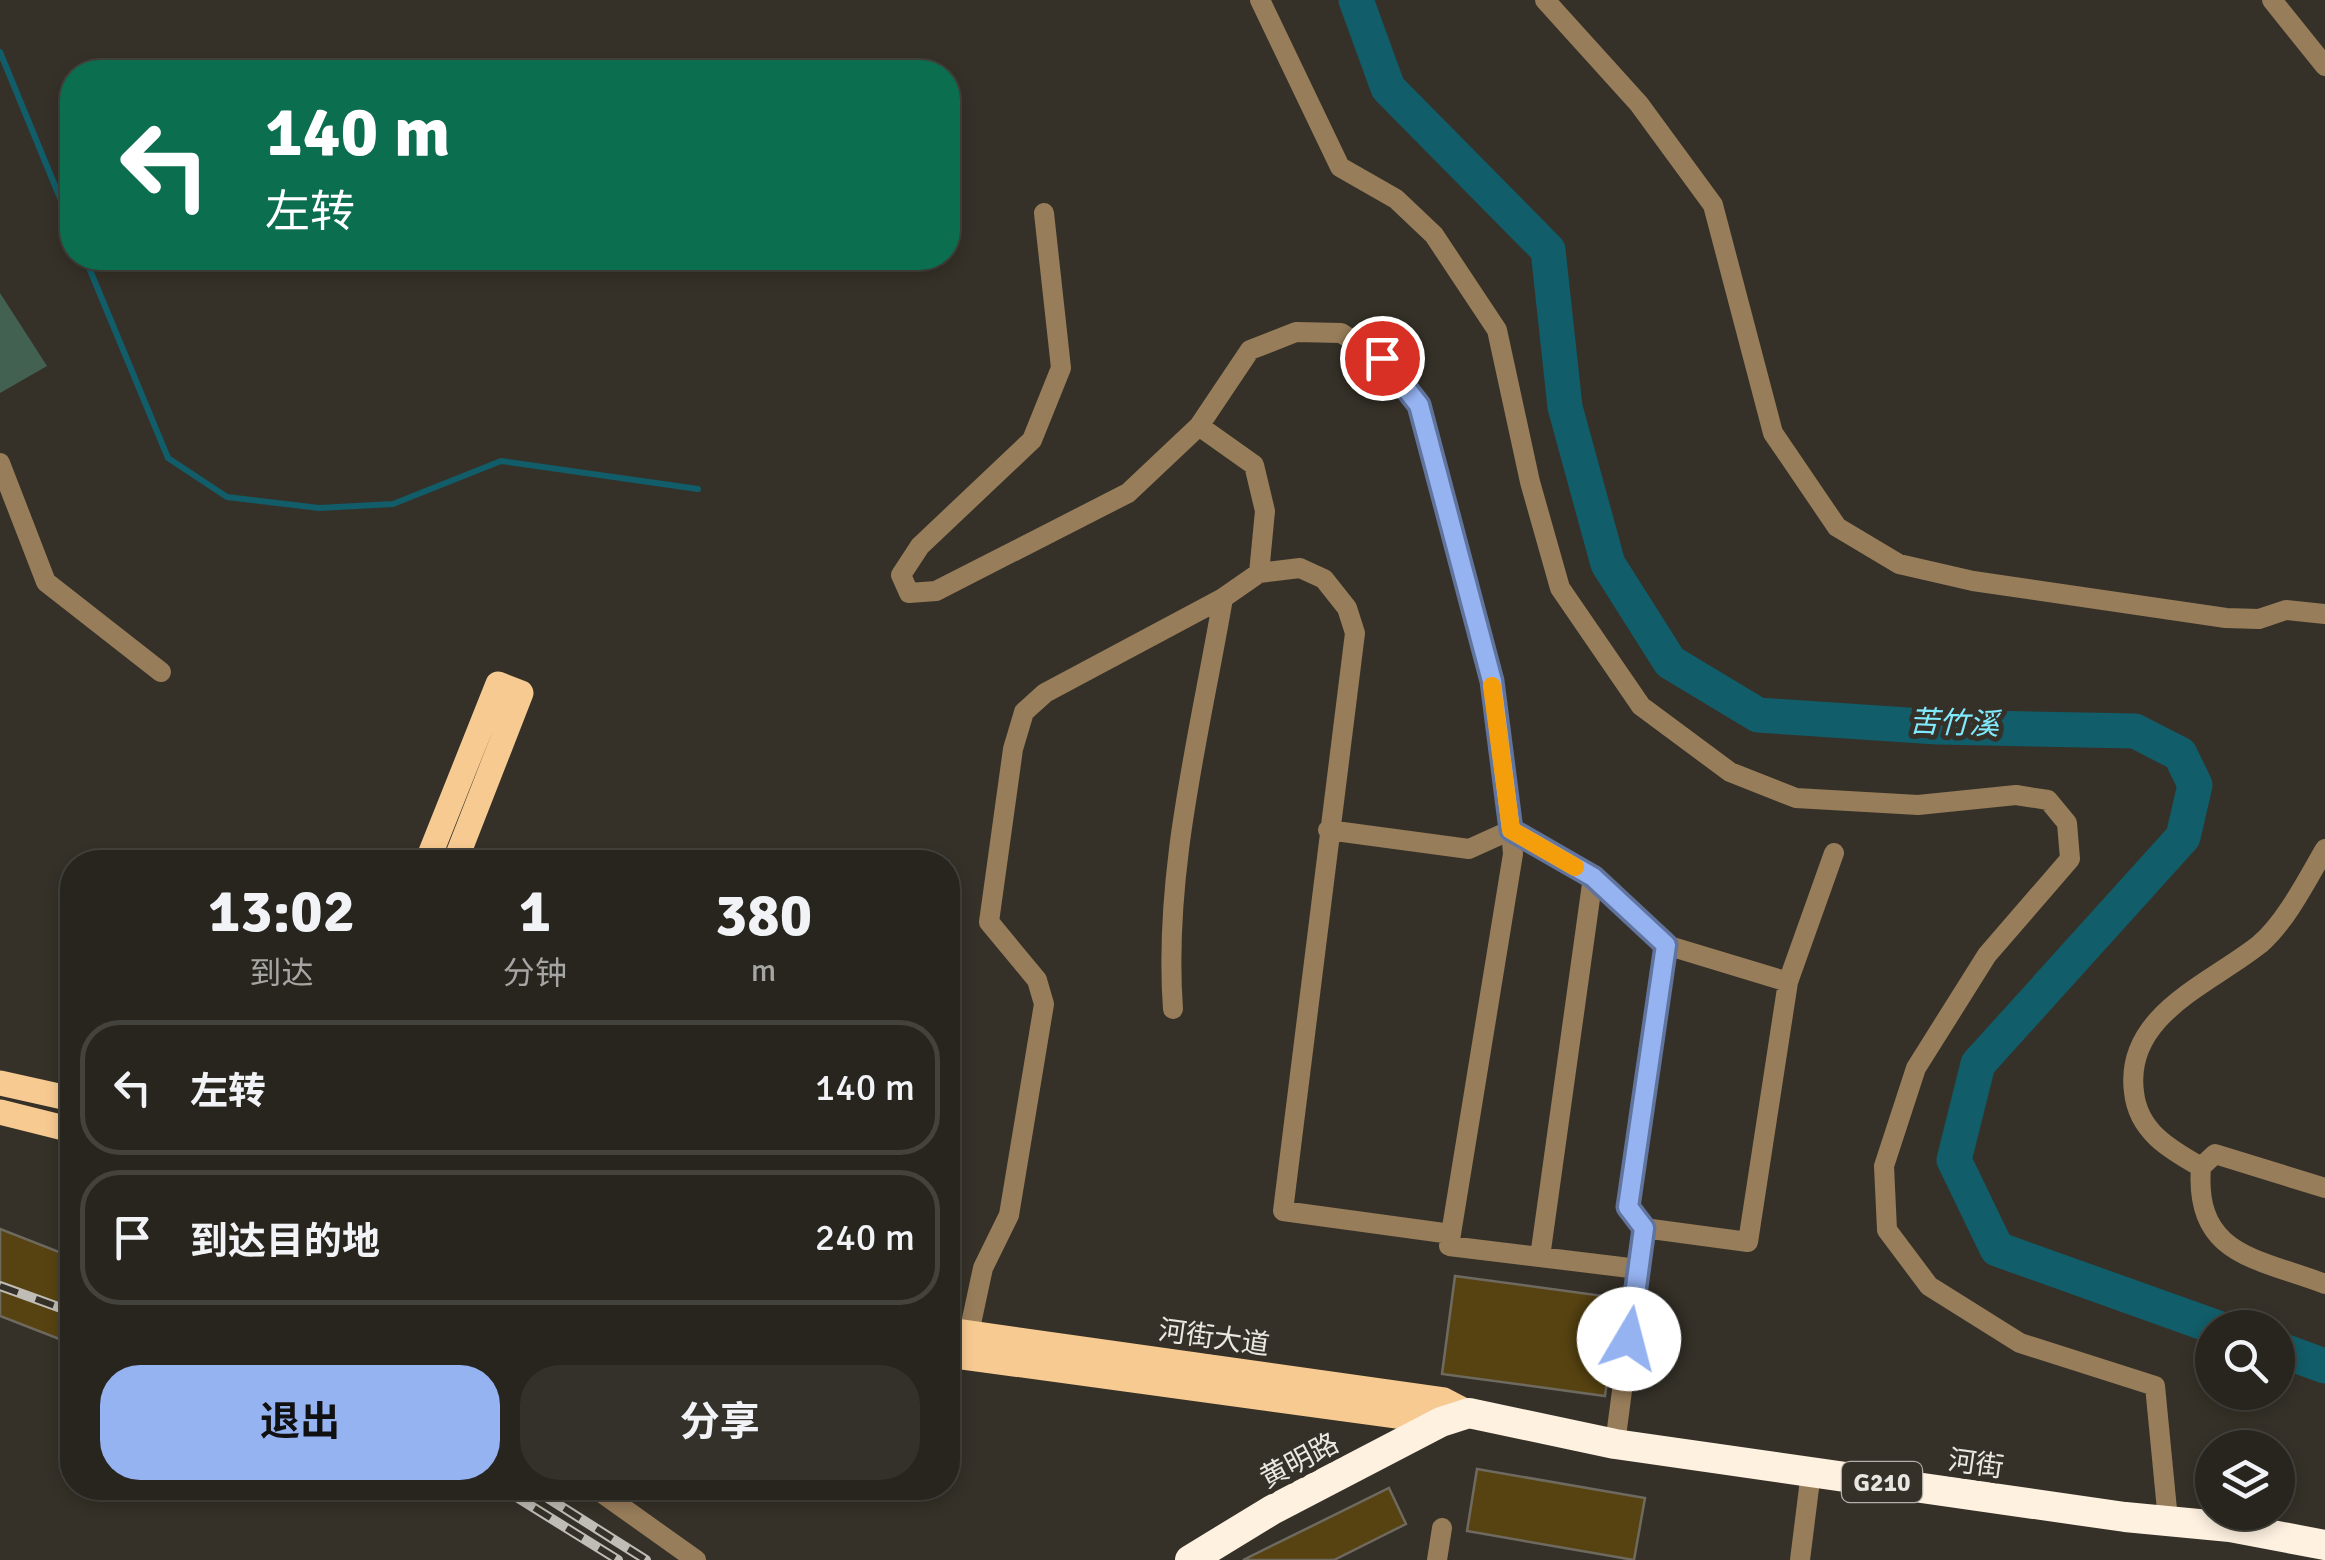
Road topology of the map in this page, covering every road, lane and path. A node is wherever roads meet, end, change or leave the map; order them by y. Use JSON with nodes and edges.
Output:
{"nodes":[{"id":1,"x":1260,"y":0,"type":"edge"},
{"id":2,"x":1545,"y":0,"type":"edge"},
{"id":3,"x":2272,"y":0,"type":"edge"},
{"id":4,"x":2325,"y":66,"type":"edge"},
{"id":5,"x":1044,"y":213,"type":"dead end"},
{"id":6,"x":1200,"y":426,"type":"junction"},
{"id":7,"x":0,"y":463,"type":"edge"},
{"id":8,"x":1259,"y":573,"type":"junction"},
{"id":9,"x":1223,"y":598,"type":"junction"},
{"id":10,"x":2325,"y":614,"type":"edge"},
{"id":11,"x":161,"y":672,"type":"dead end"},
{"id":12,"x":1328,"y":830,"type":"junction"},
{"id":13,"x":1511,"y":830,"type":"junction"},
{"id":14,"x":2325,"y":849,"type":"edge"},
{"id":15,"x":433,"y":850,"type":"edge"},
{"id":16,"x":460,"y":850,"type":"edge"},
{"id":17,"x":1834,"y":854,"type":"dead end"},
{"id":18,"x":1593,"y":877,"type":"junction"},
{"id":19,"x":1666,"y":945,"type":"junction"},
{"id":20,"x":1788,"y":982,"type":"junction"},
{"id":21,"x":1173,"y":1009,"type":"dead end"},
{"id":22,"x":0,"y":1083,"type":"edge"},
{"id":23,"x":60,"y":1096,"type":"edge"},
{"id":24,"x":0,"y":1112,"type":"edge"},
{"id":25,"x":60,"y":1127,"type":"edge"},
{"id":26,"x":2208,"y":1160,"type":"junction"},
{"id":27,"x":2325,"y":1188,"type":"edge"},
{"id":28,"x":1644,"y":1228,"type":"junction"},
{"id":29,"x":1451,"y":1234,"type":"junction"},
{"id":30,"x":1540,"y":1257,"type":"junction"},
{"id":31,"x":1638,"y":1269,"type":"junction"},
{"id":32,"x":2325,"y":1284,"type":"edge"},
{"id":33,"x":960,"y":1326,"type":"edge"},
{"id":34,"x":960,"y":1331,"type":"edge"},
{"id":35,"x":960,"y":1356,"type":"edge"},
{"id":36,"x":1455,"y":1418,"type":"junction"},
{"id":37,"x":1615,"y":1444,"type":"junction"},
{"id":38,"x":1811,"y":1472,"type":"junction"},
{"id":39,"x":612,"y":1500,"type":"edge"},
{"id":40,"x":2168,"y":1520,"type":"junction"},
{"id":41,"x":1442,"y":1528,"type":"dead end"},
{"id":42,"x":2325,"y":1545,"type":"edge"},
{"id":43,"x":696,"y":1560,"type":"edge"},
{"id":44,"x":1190,"y":1560,"type":"edge"},
{"id":45,"x":1437,"y":1560,"type":"edge"},
{"id":46,"x":1800,"y":1560,"type":"edge"}],
"edges":[{"from":1,"to":40,"type":"street"},
{"from":2,"to":10,"type":"street"},
{"from":3,"to":4,"type":"street"},
{"from":5,"to":6,"type":"street"},
{"from":6,"to":8,"type":"street"},
{"from":6,"to":13,"type":"street"},
{"from":7,"to":11,"type":"street"},
{"from":8,"to":9,"type":"street"},
{"from":8,"to":12,"type":"street"},
{"from":9,"to":21,"type":"street"},
{"from":9,"to":33,"type":"street"},
{"from":12,"to":13,"type":"street"},
{"from":12,"to":29,"type":"street"},
{"from":13,"to":18,"type":"street"},
{"from":13,"to":29,"type":"street"},
{"from":14,"to":26,"type":"street"},
{"from":15,"to":16,"type":"main road"},
{"from":17,"to":20,"type":"street"},
{"from":18,"to":19,"type":"street"},
{"from":18,"to":30,"type":"street"},
{"from":19,"to":20,"type":"street"},
{"from":19,"to":28,"type":"street"},
{"from":20,"to":28,"type":"street"},
{"from":22,"to":23,"type":"main road"},
{"from":24,"to":25,"type":"main road"},
{"from":26,"to":27,"type":"street"},
{"from":26,"to":32,"type":"street"},
{"from":28,"to":31,"type":"street"},
{"from":29,"to":30,"type":"street"},
{"from":30,"to":31,"type":"street"},
{"from":31,"to":37,"type":"street"},
{"from":34,"to":36,"type":"main road","name":"河街大道"},
{"from":35,"to":36,"type":"main road","name":"河街大道"},
{"from":36,"to":37,"type":"highway","name":"河街","number":"G210"},
{"from":36,"to":44,"type":"highway","name":"黄明路"},
{"from":37,"to":38,"type":"highway","name":"河街","number":"G210"},
{"from":38,"to":40,"type":"highway","name":"河街","number":"G210"},
{"from":38,"to":46,"type":"street"},
{"from":39,"to":43,"type":"street"},
{"from":40,"to":42,"type":"highway","name":"河街","number":"G210"},
{"from":41,"to":45,"type":"street"}]}
